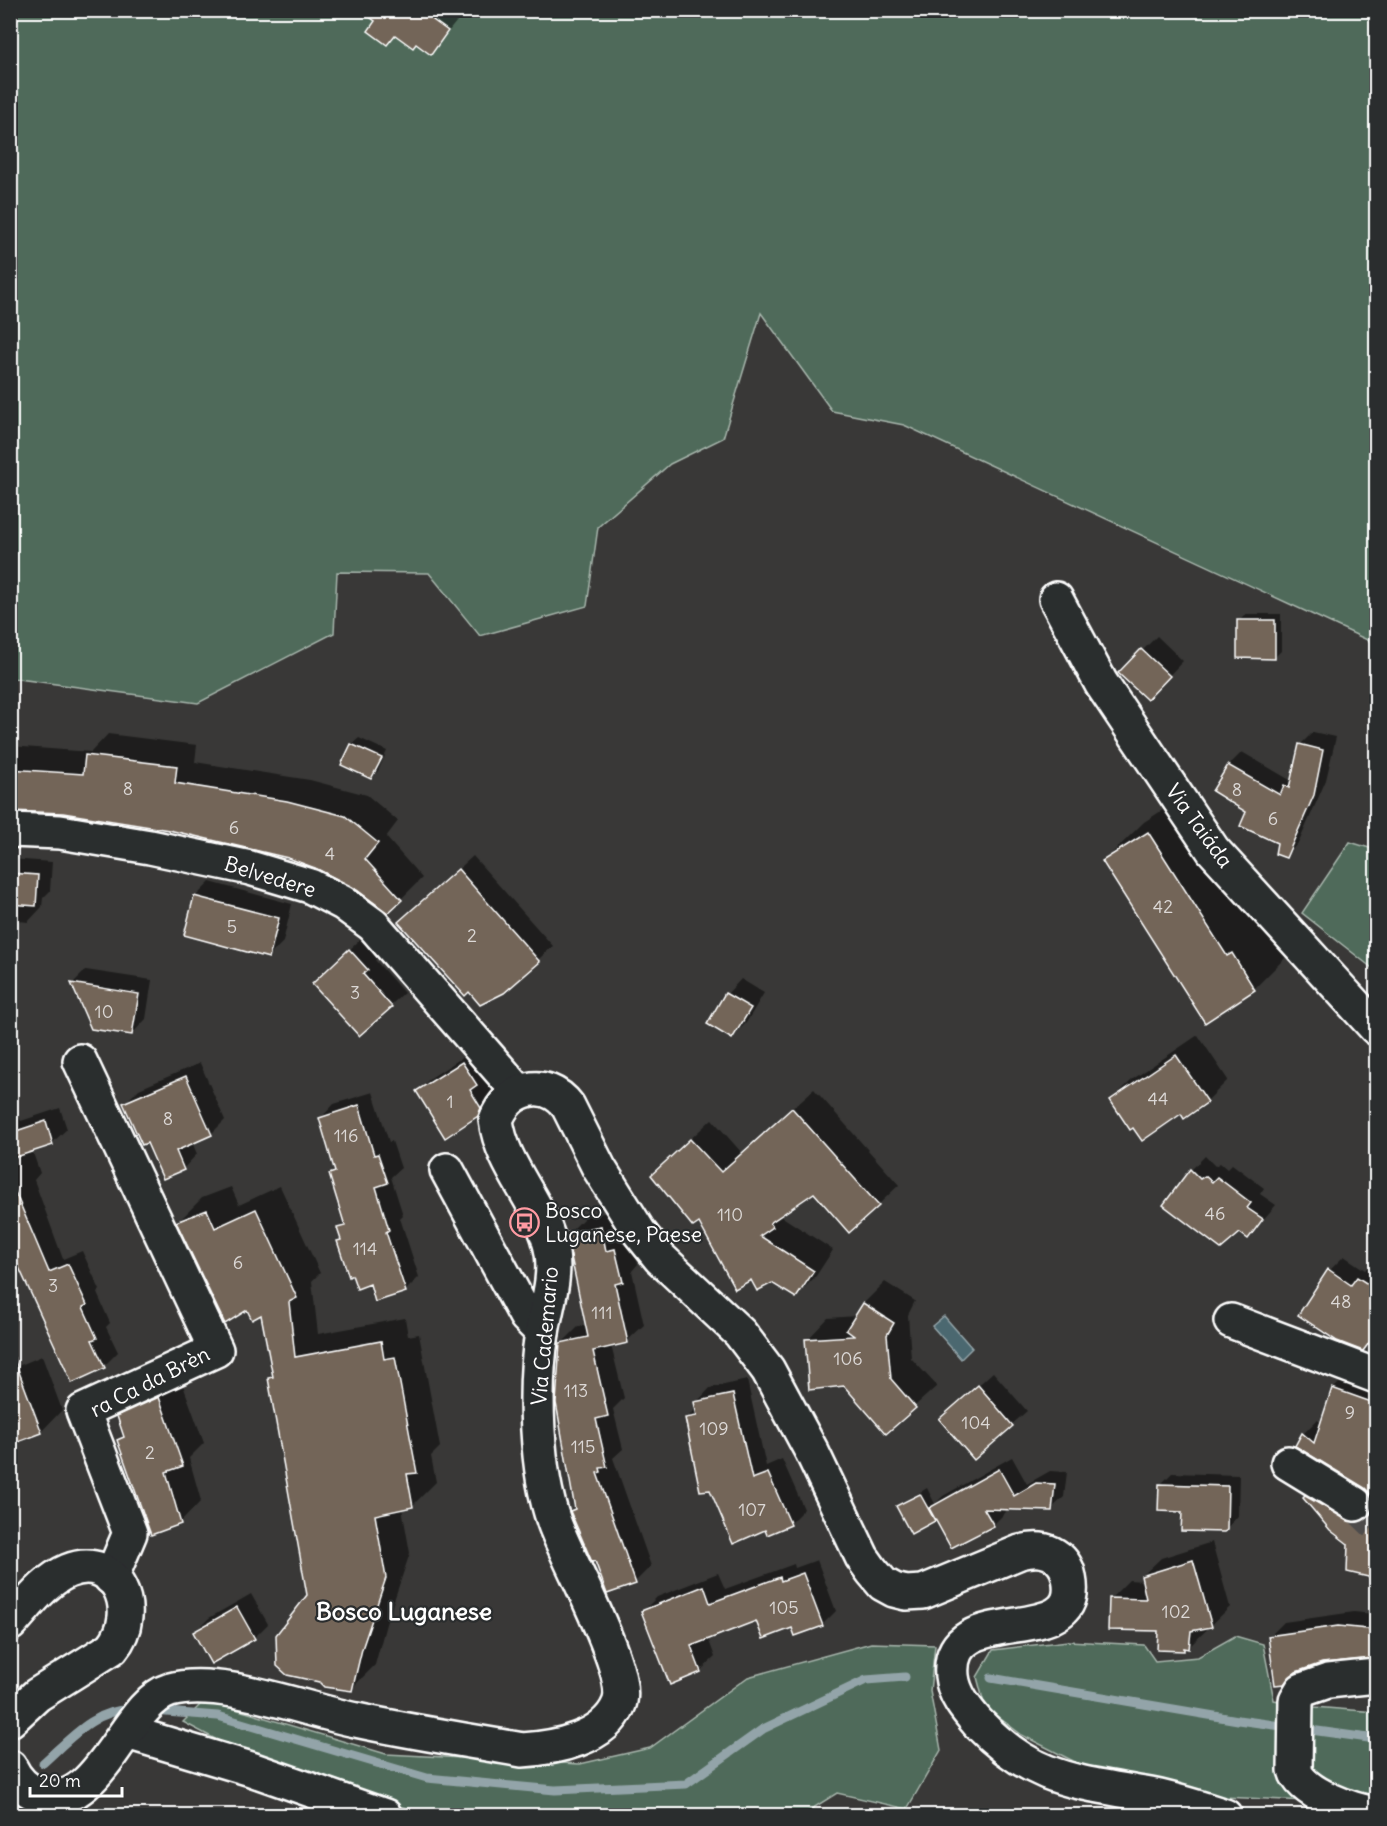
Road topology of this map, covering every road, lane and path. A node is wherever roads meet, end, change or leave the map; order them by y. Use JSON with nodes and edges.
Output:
{"nodes":[{"id":1,"x":1056,"y":599,"type":"dead end"},
{"id":2,"x":10,"y":830,"type":"edge"},
{"id":3,"x":1377,"y":1028,"type":"edge"},
{"id":4,"x":80,"y":1061,"type":"dead end"},
{"id":5,"x":519,"y":1092,"type":"junction"},
{"id":6,"x":447,"y":1170,"type":"dead end"},
{"id":7,"x":1231,"y":1321,"type":"dead end"},
{"id":8,"x":542,"y":1332,"type":"junction"},
{"id":9,"x":1377,"y":1376,"type":"edge"},
{"id":10,"x":1288,"y":1463,"type":"dead end"},
{"id":11,"x":1355,"y":1504,"type":"tunnel mouth"},
{"id":12,"x":111,"y":1578,"type":"junction"},
{"id":13,"x":10,"y":1624,"type":"edge"},
{"id":14,"x":1377,"y":1676,"type":"edge"},
{"id":15,"x":10,"y":1720,"type":"edge"},
{"id":16,"x":136,"y":1721,"type":"junction"},
{"id":17,"x":10,"y":1767,"type":"edge"},
{"id":18,"x":1377,"y":1814,"type":"edge"},
{"id":19,"x":385,"y":1815,"type":"edge"},
{"id":20,"x":1225,"y":1815,"type":"edge"}],
"edges":[{"from":1,"to":3,"type":"street","name":"Via Taiáda"},
{"from":2,"to":5,"type":"street","name":"Belvedere"},
{"from":4,"to":12,"type":"street","name":"ra Ca da Brèn"},
{"from":5,"to":8,"type":"street","name":"Via Cademario"},
{"from":5,"to":20,"type":"street"},
{"from":6,"to":8,"type":"street"},
{"from":7,"to":9,"type":"street"},
{"from":8,"to":16,"type":"street","name":"Via Cademario"},
{"from":10,"to":11,"type":"street"},
{"from":12,"to":13,"type":"street"},
{"from":12,"to":15,"type":"street"},
{"from":14,"to":18,"type":"street"},
{"from":16,"to":17,"type":"street","name":"Via Cademario"},
{"from":16,"to":19,"type":"street"}]}
